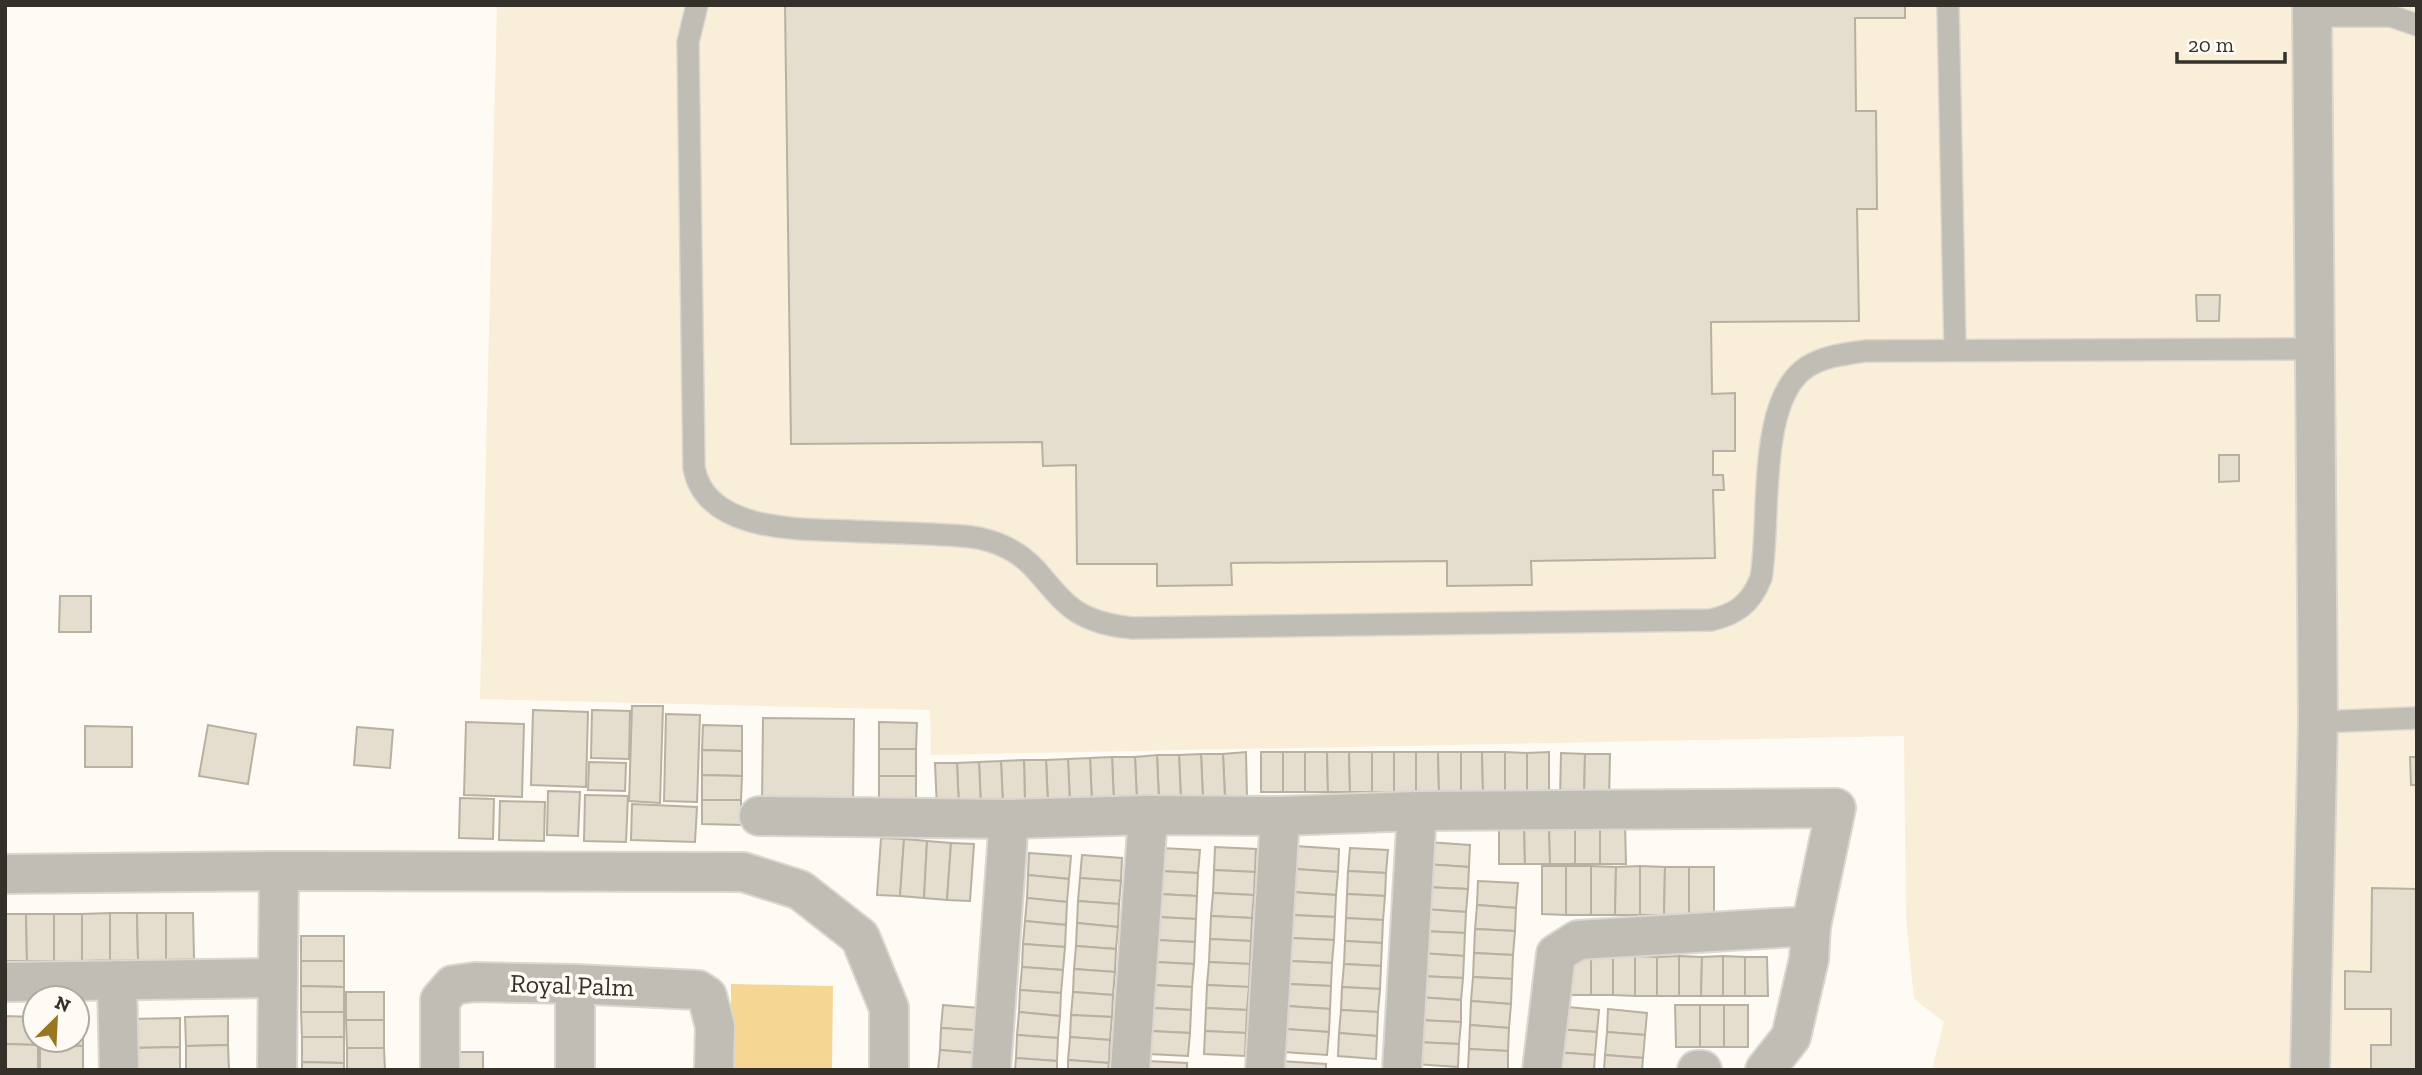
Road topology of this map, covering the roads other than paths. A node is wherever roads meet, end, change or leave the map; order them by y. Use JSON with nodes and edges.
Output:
{"nodes":[{"id":1,"x":697,"y":5,"type":"edge"},
{"id":2,"x":1948,"y":5,"type":"edge"},
{"id":3,"x":2312,"y":11,"type":"edge"},
{"id":4,"x":2417,"y":25,"type":"edge"},
{"id":5,"x":1955,"y":349,"type":"junction"},
{"id":6,"x":2314,"y":349,"type":"junction"},
{"id":7,"x":2417,"y":718,"type":"edge"},
{"id":8,"x":2318,"y":722,"type":"junction"},
{"id":9,"x":1417,"y":811,"type":"junction"},
{"id":10,"x":1148,"y":815,"type":"junction"},
{"id":11,"x":1280,"y":816,"type":"junction"},
{"id":12,"x":759,"y":817,"type":"dead end"},
{"id":13,"x":1009,"y":819,"type":"junction"},
{"id":14,"x":279,"y":871,"type":"junction"},
{"id":15,"x":5,"y":874,"type":"edge"},
{"id":16,"x":1811,"y":926,"type":"junction"},
{"id":17,"x":278,"y":978,"type":"junction"},
{"id":18,"x":117,"y":980,"type":"junction"},
{"id":19,"x":5,"y":982,"type":"edge"},
{"id":20,"x":575,"y":984,"type":"junction"},
{"id":21,"x":119,"y":1070,"type":"edge"},
{"id":22,"x":277,"y":1070,"type":"edge"},
{"id":23,"x":440,"y":1070,"type":"edge"},
{"id":24,"x":575,"y":1070,"type":"edge"},
{"id":25,"x":714,"y":1070,"type":"edge"},
{"id":26,"x":889,"y":1070,"type":"edge"},
{"id":27,"x":991,"y":1070,"type":"edge"},
{"id":28,"x":1130,"y":1070,"type":"edge"},
{"id":29,"x":1265,"y":1070,"type":"edge"},
{"id":30,"x":1402,"y":1070,"type":"edge"},
{"id":31,"x":1542,"y":1070,"type":"edge"},
{"id":32,"x":1765,"y":1070,"type":"edge"},
{"id":33,"x":2310,"y":1070,"type":"edge"}],
"edges":[{"from":1,"to":5,"type":"lane"},
{"from":2,"to":5,"type":"lane"},
{"from":3,"to":4,"type":"lane"},
{"from":3,"to":6,"type":"street"},
{"from":5,"to":6,"type":"lane"},
{"from":6,"to":8,"type":"street"},
{"from":7,"to":8,"type":"lane"},
{"from":8,"to":33,"type":"street"},
{"from":9,"to":11,"type":"street"},
{"from":9,"to":16,"type":"street"},
{"from":9,"to":30,"type":"street"},
{"from":10,"to":11,"type":"street"},
{"from":10,"to":13,"type":"street"},
{"from":10,"to":28,"type":"street"},
{"from":11,"to":29,"type":"street"},
{"from":12,"to":13,"type":"street"},
{"from":13,"to":27,"type":"street"},
{"from":14,"to":15,"type":"street"},
{"from":14,"to":17,"type":"street"},
{"from":14,"to":26,"type":"street"},
{"from":16,"to":31,"type":"street"},
{"from":16,"to":32,"type":"street"},
{"from":17,"to":18,"type":"street"},
{"from":17,"to":22,"type":"street"},
{"from":18,"to":19,"type":"street"},
{"from":18,"to":21,"type":"street"},
{"from":20,"to":23,"type":"street","name":"Royal Palm"},
{"from":20,"to":24,"type":"street"},
{"from":20,"to":25,"type":"street","name":"Royal Palm"}]}
